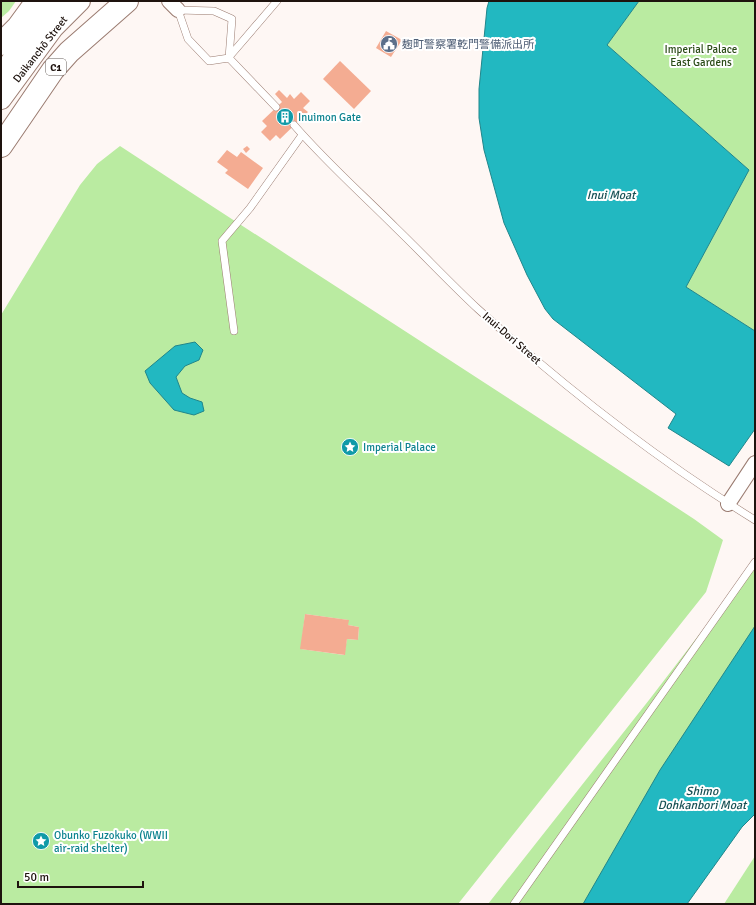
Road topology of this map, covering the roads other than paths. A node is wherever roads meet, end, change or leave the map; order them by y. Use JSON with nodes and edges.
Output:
{"nodes":[{"id":1,"x":37,"y":1,"type":"edge"},
{"id":2,"x":56,"y":1,"type":"edge"},
{"id":3,"x":80,"y":1,"type":"edge"},
{"id":4,"x":127,"y":1,"type":"edge"},
{"id":5,"x":277,"y":1,"type":"edge"},
{"id":6,"x":174,"y":6,"type":"edge"},
{"id":7,"x":1,"y":44,"type":"edge"},
{"id":8,"x":229,"y":58,"type":"junction"},
{"id":9,"x":1,"y":76,"type":"edge"},
{"id":10,"x":1,"y":99,"type":"edge"},
{"id":11,"x":276,"y":107,"type":"dead end"},
{"id":12,"x":294,"y":125,"type":"dead end"},
{"id":13,"x":302,"y":135,"type":"junction"},
{"id":14,"x":1,"y":146,"type":"edge"},
{"id":15,"x":234,"y":330,"type":"dead end"},
{"id":16,"x":755,"y":463,"type":"edge"},
{"id":17,"x":728,"y":504,"type":"junction"},
{"id":18,"x":755,"y":520,"type":"edge"},
{"id":19,"x":755,"y":562,"type":"edge"},
{"id":20,"x":514,"y":904,"type":"edge"}],
"edges":[{"from":1,"to":7,"type":"highway"},
{"from":2,"to":9,"type":"street","name":"Daikanchō Street"},
{"from":3,"to":10,"type":"street","name":"Daikanchō Street"},
{"from":4,"to":14,"type":"highway","number":"C1"},
{"from":5,"to":8,"type":"lane"},
{"from":6,"to":8,"type":"lane"},
{"from":6,"to":8,"type":"lane"},
{"from":8,"to":11,"type":"lane"},
{"from":12,"to":13,"type":"lane","name":"Inui-Dori Street"},
{"from":13,"to":15,"type":"lane"},
{"from":13,"to":17,"type":"lane","name":"Inui-Dori Street"},
{"from":16,"to":17,"type":"street"},
{"from":17,"to":18,"type":"lane","name":"Inui-Dori Street"},
{"from":19,"to":20,"type":"lane"}]}
